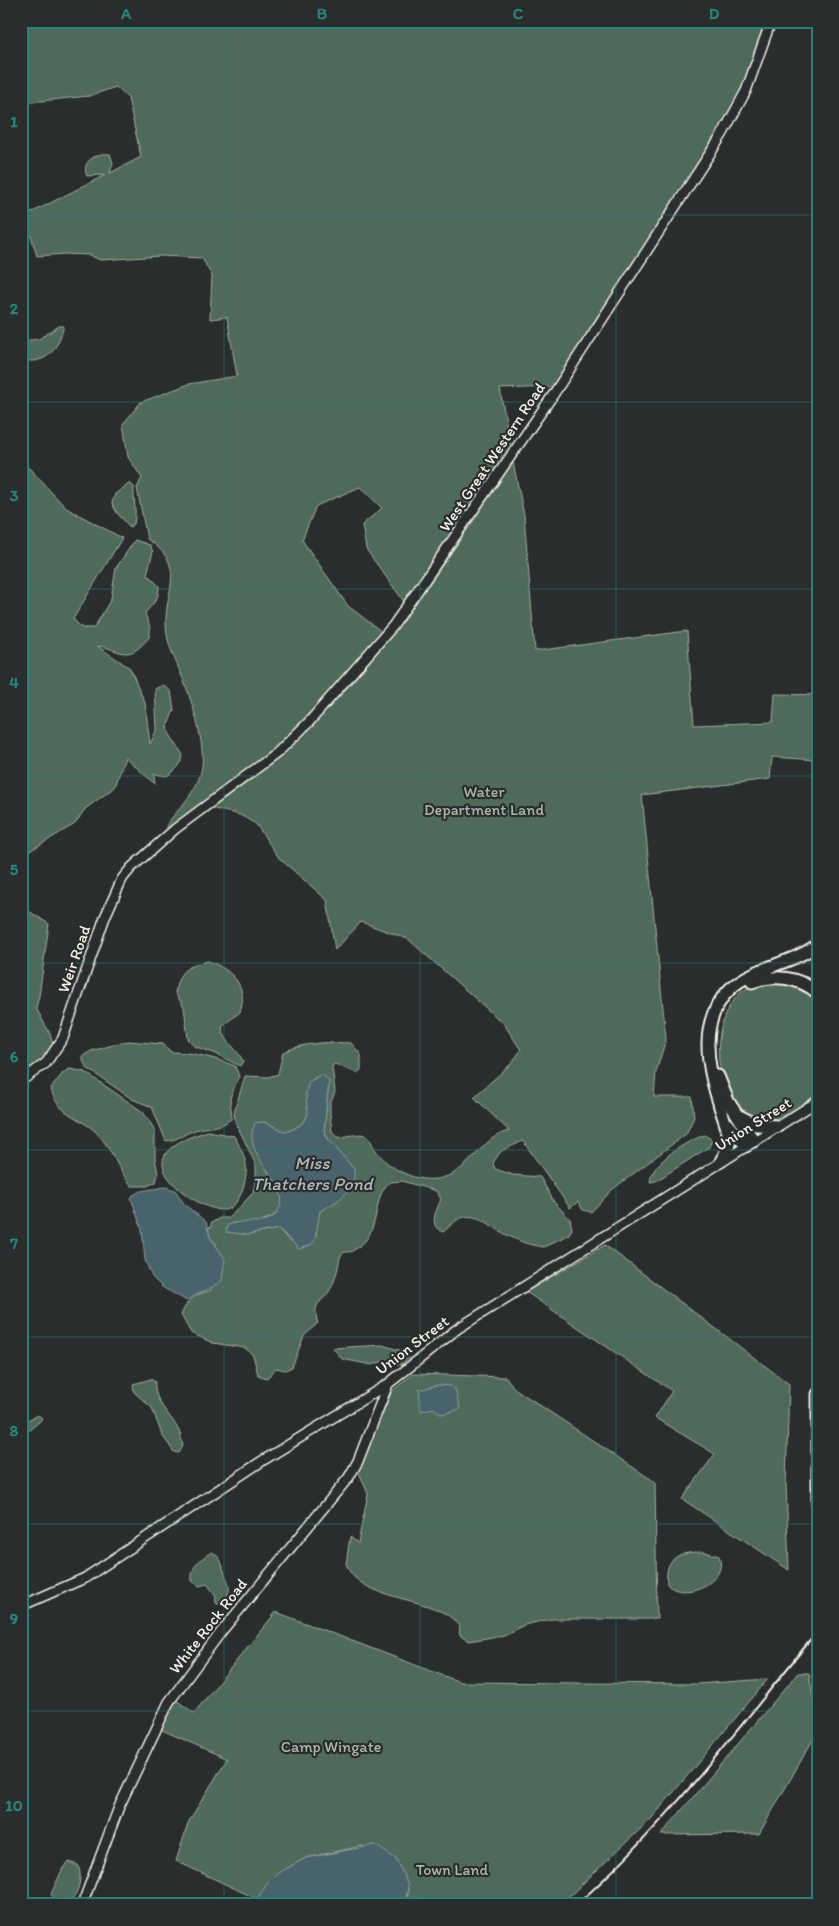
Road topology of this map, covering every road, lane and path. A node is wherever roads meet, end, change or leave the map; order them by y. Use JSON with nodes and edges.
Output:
{"nodes":[{"id":1,"x":771,"y":21,"type":"edge"},
{"id":2,"x":157,"y":845,"type":"joint"},
{"id":3,"x":818,"y":944,"type":"edge"},
{"id":4,"x":818,"y":993,"type":"edge"},
{"id":5,"x":21,"y":1081,"type":"edge"},
{"id":6,"x":818,"y":1101,"type":"edge"},
{"id":7,"x":737,"y":1115,"type":"junction"},
{"id":8,"x":724,"y":1119,"type":"junction"},
{"id":9,"x":778,"y":1126,"type":"junction"},
{"id":10,"x":750,"y":1144,"type":"junction"},
{"id":11,"x":722,"y":1161,"type":"junction"},
{"id":12,"x":388,"y":1384,"type":"junction"},
{"id":13,"x":818,"y":1394,"type":"edge"},
{"id":14,"x":818,"y":1523,"type":"edge"},
{"id":15,"x":21,"y":1606,"type":"edge"},
{"id":16,"x":82,"y":1905,"type":"edge"}],
"edges":[{"from":1,"to":2,"type":"street","name":"West Great Western Road"},
{"from":2,"to":5,"type":"street","name":"Weir Road"},
{"from":3,"to":8,"type":"highway"},
{"from":4,"to":7,"type":"highway"},
{"from":6,"to":9,"type":"street","name":"Union Street"},
{"from":7,"to":9,"type":"highway"},
{"from":7,"to":10,"type":"highway"},
{"from":8,"to":10,"type":"highway"},
{"from":8,"to":11,"type":"highway"},
{"from":9,"to":10,"type":"street","name":"Union Street"},
{"from":10,"to":11,"type":"street","name":"Union Street"},
{"from":11,"to":12,"type":"street","name":"Union Street"},
{"from":12,"to":15,"type":"street","name":"Union Street"},
{"from":12,"to":16,"type":"street","name":"White Rock Road"},
{"from":13,"to":14,"type":"highway"}]}
